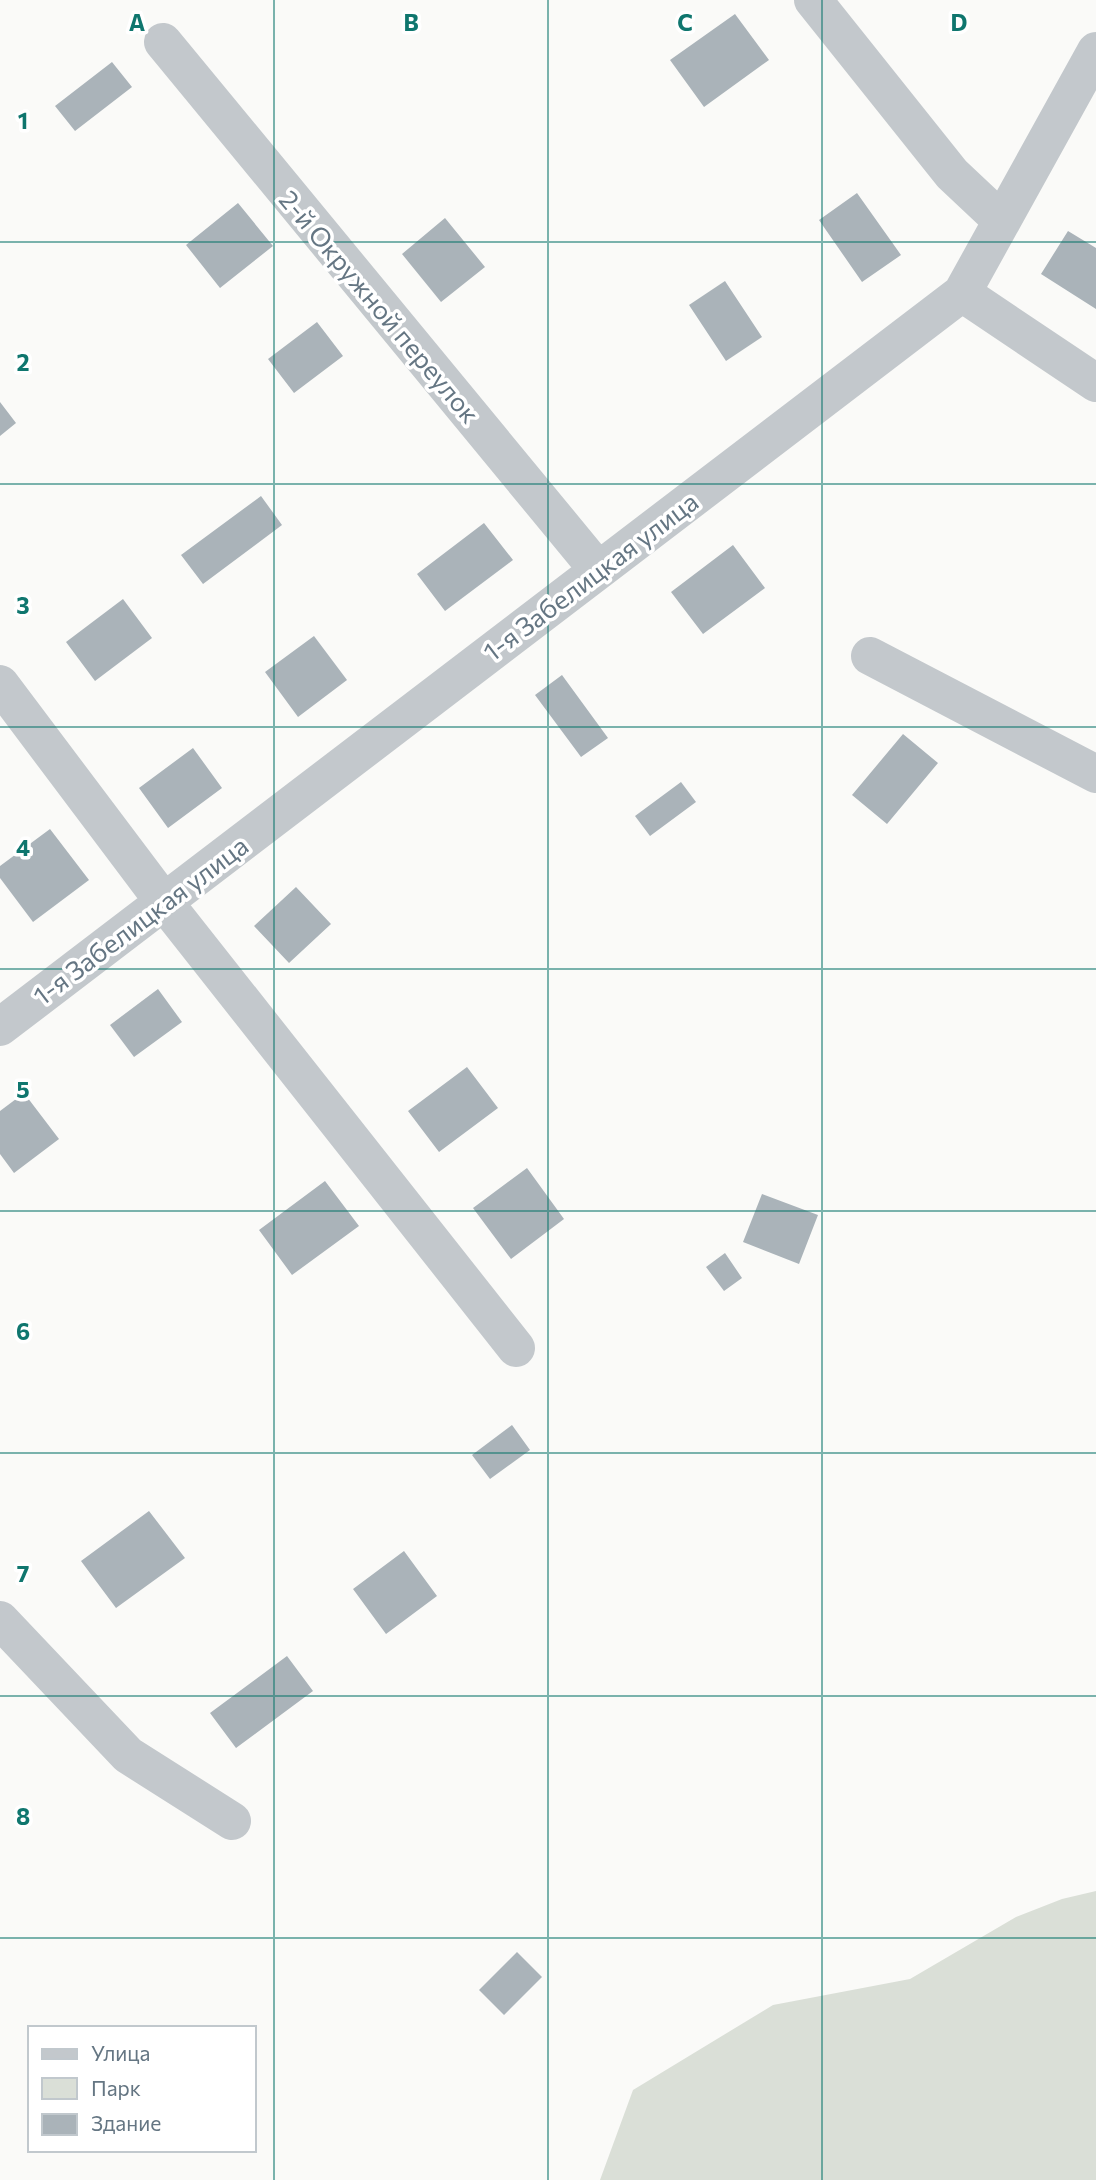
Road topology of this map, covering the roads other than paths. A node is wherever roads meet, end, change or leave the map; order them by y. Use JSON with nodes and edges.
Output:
{"nodes":[{"id":1,"x":813,"y":0,"type":"edge"},
{"id":2,"x":163,"y":42,"type":"dead end"},
{"id":3,"x":1096,"y":51,"type":"edge"},
{"id":4,"x":1002,"y":221,"type":"junction"},
{"id":5,"x":962,"y":293,"type":"junction"},
{"id":6,"x":1096,"y":383,"type":"edge"},
{"id":7,"x":598,"y":570,"type":"junction"},
{"id":8,"x":870,"y":656,"type":"dead end"},
{"id":9,"x":0,"y":684,"type":"edge"},
{"id":10,"x":1096,"y":774,"type":"edge"},
{"id":11,"x":164,"y":902,"type":"junction"},
{"id":12,"x":0,"y":1027,"type":"edge"},
{"id":13,"x":516,"y":1348,"type":"dead end"},
{"id":14,"x":0,"y":1620,"type":"edge"},
{"id":15,"x":232,"y":1821,"type":"dead end"}],
"edges":[{"from":1,"to":4,"type":"street"},
{"from":2,"to":7,"type":"street","name":"2-й Окружной переулок"},
{"from":3,"to":4,"type":"street","name":"1-я Забелицкая улица"},
{"from":4,"to":5,"type":"street","name":"1-я Забелицкая улица"},
{"from":5,"to":6,"type":"street"},
{"from":5,"to":7,"type":"street","name":"1-я Забелицкая улица"},
{"from":7,"to":11,"type":"street","name":"1-я Забелицкая улица"},
{"from":8,"to":10,"type":"street"},
{"from":9,"to":11,"type":"street"},
{"from":11,"to":12,"type":"street","name":"1-я Забелицкая улица"},
{"from":11,"to":13,"type":"street"},
{"from":14,"to":15,"type":"street"}]}
